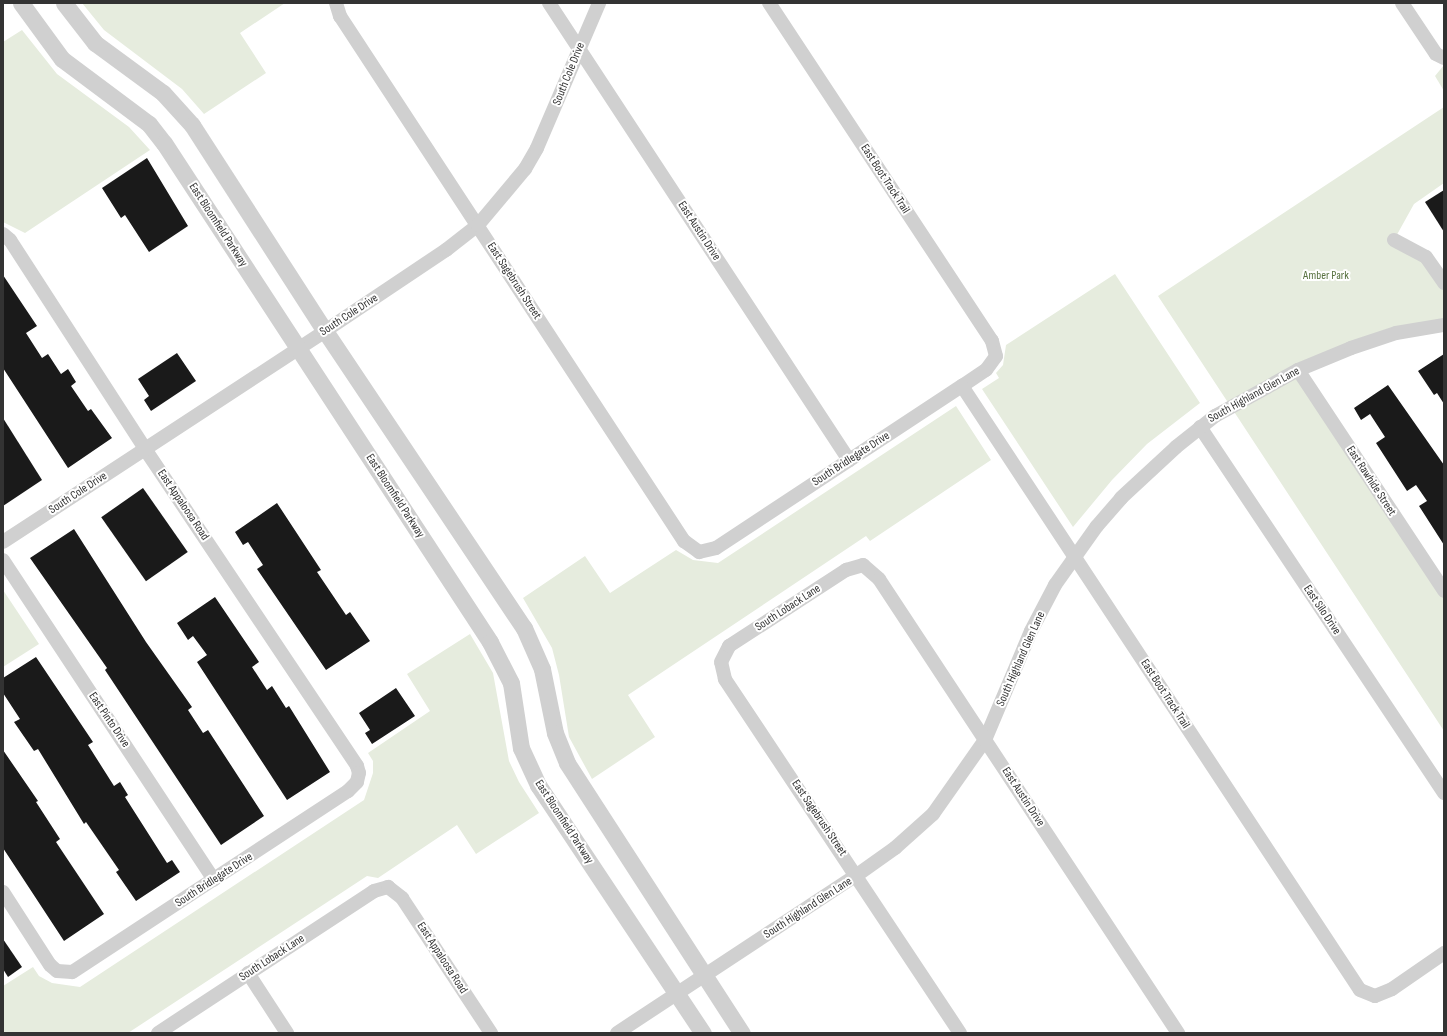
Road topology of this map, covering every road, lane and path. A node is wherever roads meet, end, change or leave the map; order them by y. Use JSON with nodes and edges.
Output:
{"nodes":[{"id":1,"x":21,"y":3,"type":"edge"},
{"id":2,"x":64,"y":3,"type":"edge"},
{"id":3,"x":549,"y":3,"type":"edge"},
{"id":4,"x":599,"y":3,"type":"edge"},
{"id":5,"x":769,"y":3,"type":"edge"},
{"id":6,"x":1402,"y":3,"type":"edge"},
{"id":7,"x":335,"y":4,"type":"edge"},
{"id":8,"x":579,"y":49,"type":"junction"},
{"id":9,"x":1444,"y":58,"type":"edge"},
{"id":10,"x":478,"y":225,"type":"junction"},
{"id":11,"x":3,"y":234,"type":"edge"},
{"id":12,"x":1394,"y":240,"type":"dead end"},
{"id":13,"x":1444,"y":283,"type":"edge"},
{"id":14,"x":1444,"y":325,"type":"edge"},
{"id":15,"x":326,"y":331,"type":"junction"},
{"id":16,"x":298,"y":348,"type":"junction"},
{"id":17,"x":996,"y":356,"type":"joint"},
{"id":18,"x":1298,"y":370,"type":"junction"},
{"id":19,"x":962,"y":386,"type":"junction"},
{"id":20,"x":1200,"y":427,"type":"junction"},
{"id":21,"x":145,"y":449,"type":"junction"},
{"id":22,"x":849,"y":460,"type":"junction"},
{"id":23,"x":3,"y":542,"type":"edge"},
{"id":24,"x":699,"y":552,"type":"joint"},
{"id":25,"x":1074,"y":557,"type":"junction"},
{"id":26,"x":3,"y":560,"type":"edge"},
{"id":27,"x":863,"y":565,"type":"joint"},
{"id":28,"x":1444,"y":591,"type":"edge"},
{"id":29,"x":721,"y":662,"type":"joint"},
{"id":30,"x":985,"y":740,"type":"junction"},
{"id":31,"x":359,"y":778,"type":"joint"},
{"id":32,"x":1444,"y":793,"type":"edge"},
{"id":33,"x":857,"y":875,"type":"junction"},
{"id":34,"x":214,"y":880,"type":"junction"},
{"id":35,"x":388,"y":887,"type":"joint"},
{"id":36,"x":3,"y":892,"type":"edge"},
{"id":37,"x":1444,"y":953,"type":"edge"},
{"id":38,"x":248,"y":973,"type":"junction"},
{"id":39,"x":704,"y":976,"type":"junction"},
{"id":40,"x":677,"y":994,"type":"junction"},
{"id":41,"x":158,"y":1033,"type":"edge"},
{"id":42,"x":287,"y":1033,"type":"edge"},
{"id":43,"x":491,"y":1033,"type":"edge"},
{"id":44,"x":617,"y":1033,"type":"edge"},
{"id":45,"x":703,"y":1033,"type":"edge"},
{"id":46,"x":742,"y":1033,"type":"edge"},
{"id":47,"x":960,"y":1033,"type":"edge"},
{"id":48,"x":1178,"y":1033,"type":"edge"}],
"edges":[{"from":1,"to":16,"type":"street","name":"East Bloomfield Parkway"},
{"from":2,"to":15,"type":"street"},
{"from":3,"to":8,"type":"street","name":"East Austin Drive"},
{"from":4,"to":8,"type":"street","name":"South Cole Drive"},
{"from":5,"to":17,"type":"street","name":"East Boot Track Trail"},
{"from":6,"to":9,"type":"street"},
{"from":7,"to":10,"type":"street","name":"East Sagebrush Street"},
{"from":8,"to":10,"type":"street","name":"South Cole Drive"},
{"from":8,"to":22,"type":"street","name":"East Austin Drive"},
{"from":10,"to":15,"type":"street","name":"South Cole Drive"},
{"from":10,"to":24,"type":"street","name":"East Sagebrush Street"},
{"from":11,"to":21,"type":"street","name":"East Appaloosa Road"},
{"from":12,"to":13,"type":"street"},
{"from":14,"to":18,"type":"street","name":"South Highland Glen Lane"},
{"from":15,"to":16,"type":"street","name":"South Cole Drive"},
{"from":15,"to":39,"type":"street"},
{"from":16,"to":21,"type":"street","name":"South Cole Drive"},
{"from":16,"to":40,"type":"street","name":"East Bloomfield Parkway"},
{"from":17,"to":19,"type":"street","name":"South Bridlegate Drive"},
{"from":18,"to":20,"type":"street","name":"South Highland Glen Lane"},
{"from":18,"to":28,"type":"street","name":"East Rawhide Street"},
{"from":19,"to":22,"type":"street","name":"South Bridlegate Drive"},
{"from":19,"to":25,"type":"street","name":"East Boot Track Trail"},
{"from":20,"to":25,"type":"street","name":"South Highland Glen Lane"},
{"from":20,"to":32,"type":"street","name":"East Silo Drive"},
{"from":21,"to":23,"type":"street","name":"South Cole Drive"},
{"from":21,"to":31,"type":"street","name":"East Appaloosa Road"},
{"from":22,"to":24,"type":"street","name":"South Bridlegate Drive"},
{"from":25,"to":30,"type":"street","name":"South Highland Glen Lane"},
{"from":25,"to":37,"type":"street","name":"East Boot Track Trail"},
{"from":26,"to":34,"type":"street","name":"East Pinto Drive"},
{"from":27,"to":29,"type":"street","name":"South Loback Lane"},
{"from":27,"to":30,"type":"street","name":"East Austin Drive"},
{"from":29,"to":33,"type":"street","name":"East Sagebrush Street"},
{"from":30,"to":33,"type":"street","name":"South Highland Glen Lane"},
{"from":30,"to":48,"type":"street","name":"East Austin Drive"},
{"from":31,"to":34,"type":"street","name":"South Bridlegate Drive"},
{"from":33,"to":39,"type":"street","name":"South Highland Glen Lane"},
{"from":33,"to":47,"type":"street","name":"East Sagebrush Street"},
{"from":34,"to":36,"type":"street","name":"South Bridlegate Drive"},
{"from":35,"to":38,"type":"street","name":"South Loback Lane"},
{"from":35,"to":43,"type":"street","name":"East Appaloosa Road"},
{"from":38,"to":41,"type":"street","name":"South Loback Lane"},
{"from":38,"to":42,"type":"street"},
{"from":39,"to":40,"type":"street","name":"South Highland Glen Lane"},
{"from":39,"to":46,"type":"street"},
{"from":40,"to":44,"type":"street","name":"South Highland Glen Lane"},
{"from":40,"to":45,"type":"street","name":"East Bloomfield Parkway"}]}
